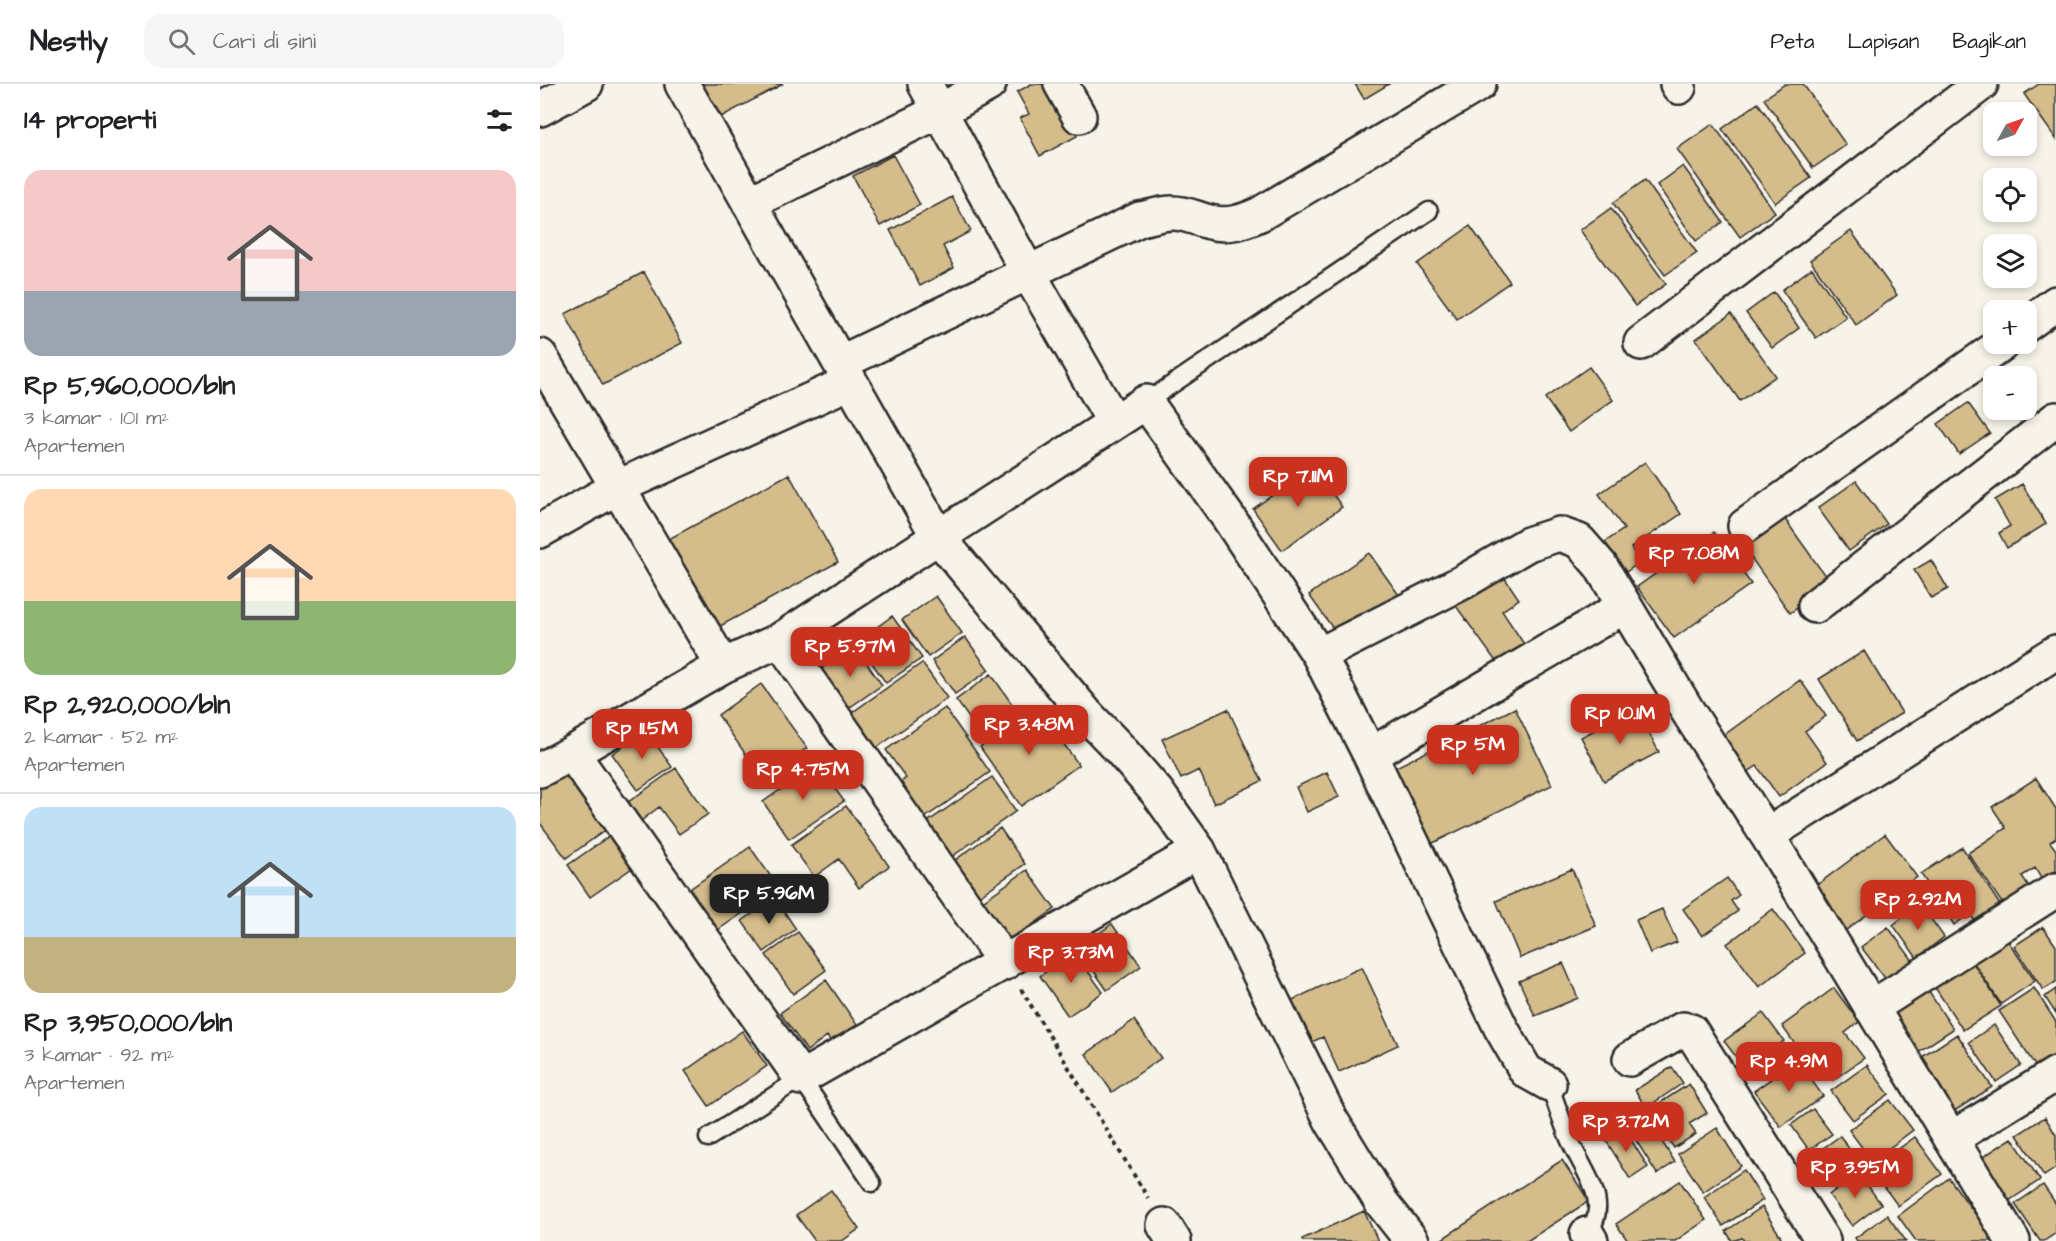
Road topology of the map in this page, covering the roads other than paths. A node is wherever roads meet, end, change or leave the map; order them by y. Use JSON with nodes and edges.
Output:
{"nodes":[{"id":1,"x":586,"y":84,"type":"edge"},
{"id":2,"x":682,"y":84,"type":"edge"},
{"id":3,"x":989,"y":84,"type":"edge"},
{"id":4,"x":1061,"y":84,"type":"edge"},
{"id":5,"x":1479,"y":84,"type":"edge"},
{"id":6,"x":1981,"y":84,"type":"edge"},
{"id":7,"x":933,"y":98,"type":"edge"},
{"id":8,"x":540,"y":109,"type":"edge"},
{"id":9,"x":1079,"y":116,"type":"dead end"},
{"id":10,"x":749,"y":203,"type":"junction"},
{"id":11,"x":1429,"y":212,"type":"dead end"},
{"id":12,"x":1029,"y":274,"type":"junction"},
{"id":13,"x":2056,"y":303,"type":"edge"},
{"id":14,"x":2037,"y":317,"type":"edge"},
{"id":15,"x":1641,"y":343,"type":"dead end"},
{"id":16,"x":1988,"y":354,"type":"edge"},
{"id":17,"x":540,"y":356,"type":"edge"},
{"id":18,"x":845,"y":372,"type":"junction"},
{"id":19,"x":1146,"y":402,"type":"junction"},
{"id":20,"x":2056,"y":419,"type":"edge"},
{"id":21,"x":1114,"y":422,"type":"junction"},
{"id":22,"x":618,"y":488,"type":"junction"},
{"id":23,"x":1745,"y":526,"type":"dead end"},
{"id":24,"x":540,"y":531,"type":"edge"},
{"id":25,"x":939,"y":538,"type":"junction"},
{"id":26,"x":1625,"y":606,"type":"junction"},
{"id":27,"x":1815,"y":606,"type":"dead end"},
{"id":28,"x":780,"y":640,"type":"junction"},
{"id":29,"x":2056,"y":652,"type":"edge"},
{"id":30,"x":1319,"y":655,"type":"junction"},
{"id":31,"x":723,"y":666,"type":"junction"},
{"id":32,"x":572,"y":753,"type":"junction"},
{"id":33,"x":1370,"y":755,"type":"junction"},
{"id":34,"x":540,"y":771,"type":"edge"},
{"id":35,"x":1767,"y":835,"type":"junction"},
{"id":36,"x":1199,"y":851,"type":"junction"},
{"id":37,"x":2056,"y":890,"type":"edge"},
{"id":38,"x":1005,"y":963,"type":"junction"},
{"id":39,"x":1871,"y":1008,"type":"junction"},
{"id":40,"x":1630,"y":1059,"type":"dead end"},
{"id":41,"x":2056,"y":1074,"type":"edge"},
{"id":42,"x":801,"y":1078,"type":"junction"},
{"id":43,"x":1549,"y":1084,"type":"joint"},
{"id":44,"x":708,"y":1138,"type":"dead end"},
{"id":45,"x":1951,"y":1140,"type":"junction"},
{"id":46,"x":872,"y":1183,"type":"dead end"},
{"id":47,"x":1586,"y":1239,"type":"edge"},
{"id":48,"x":1412,"y":1241,"type":"edge"},
{"id":49,"x":1823,"y":1241,"type":"edge"},
{"id":50,"x":2013,"y":1241,"type":"edge"}],
"edges":[{"from":1,"to":8,"type":"street"},
{"from":2,"to":10,"type":"street"},
{"from":3,"to":7,"type":"street"},
{"from":4,"to":9,"type":"street"},
{"from":5,"to":12,"type":"street"},
{"from":6,"to":15,"type":"street"},
{"from":7,"to":10,"type":"street"},
{"from":7,"to":12,"type":"street"},
{"from":10,"to":18,"type":"street"},
{"from":11,"to":19,"type":"lane"},
{"from":12,"to":18,"type":"street"},
{"from":12,"to":21,"type":"street"},
{"from":13,"to":14,"type":"street"},
{"from":16,"to":23,"type":"street"},
{"from":17,"to":22,"type":"street"},
{"from":18,"to":22,"type":"street"},
{"from":18,"to":25,"type":"street"},
{"from":19,"to":21,"type":"street"},
{"from":19,"to":30,"type":"street"},
{"from":20,"to":27,"type":"street"},
{"from":21,"to":25,"type":"street"},
{"from":22,"to":24,"type":"street"},
{"from":22,"to":31,"type":"street"},
{"from":25,"to":28,"type":"street"},
{"from":25,"to":36,"type":"street"},
{"from":26,"to":30,"type":"street"},
{"from":26,"to":33,"type":"street"},
{"from":26,"to":35,"type":"street"},
{"from":28,"to":31,"type":"street"},
{"from":28,"to":38,"type":"street"},
{"from":29,"to":35,"type":"street"},
{"from":30,"to":33,"type":"street"},
{"from":31,"to":32,"type":"street"},
{"from":32,"to":34,"type":"street"},
{"from":32,"to":42,"type":"street"},
{"from":33,"to":43,"type":"street"},
{"from":35,"to":39,"type":"street"},
{"from":36,"to":38,"type":"street"},
{"from":36,"to":48,"type":"street"},
{"from":37,"to":39,"type":"street"},
{"from":38,"to":42,"type":"street"},
{"from":39,"to":45,"type":"street"},
{"from":40,"to":49,"type":"street"},
{"from":41,"to":45,"type":"street"},
{"from":42,"to":44,"type":"lane"},
{"from":42,"to":46,"type":"lane"},
{"from":43,"to":47,"type":"lane"},
{"from":45,"to":50,"type":"street"}]}
